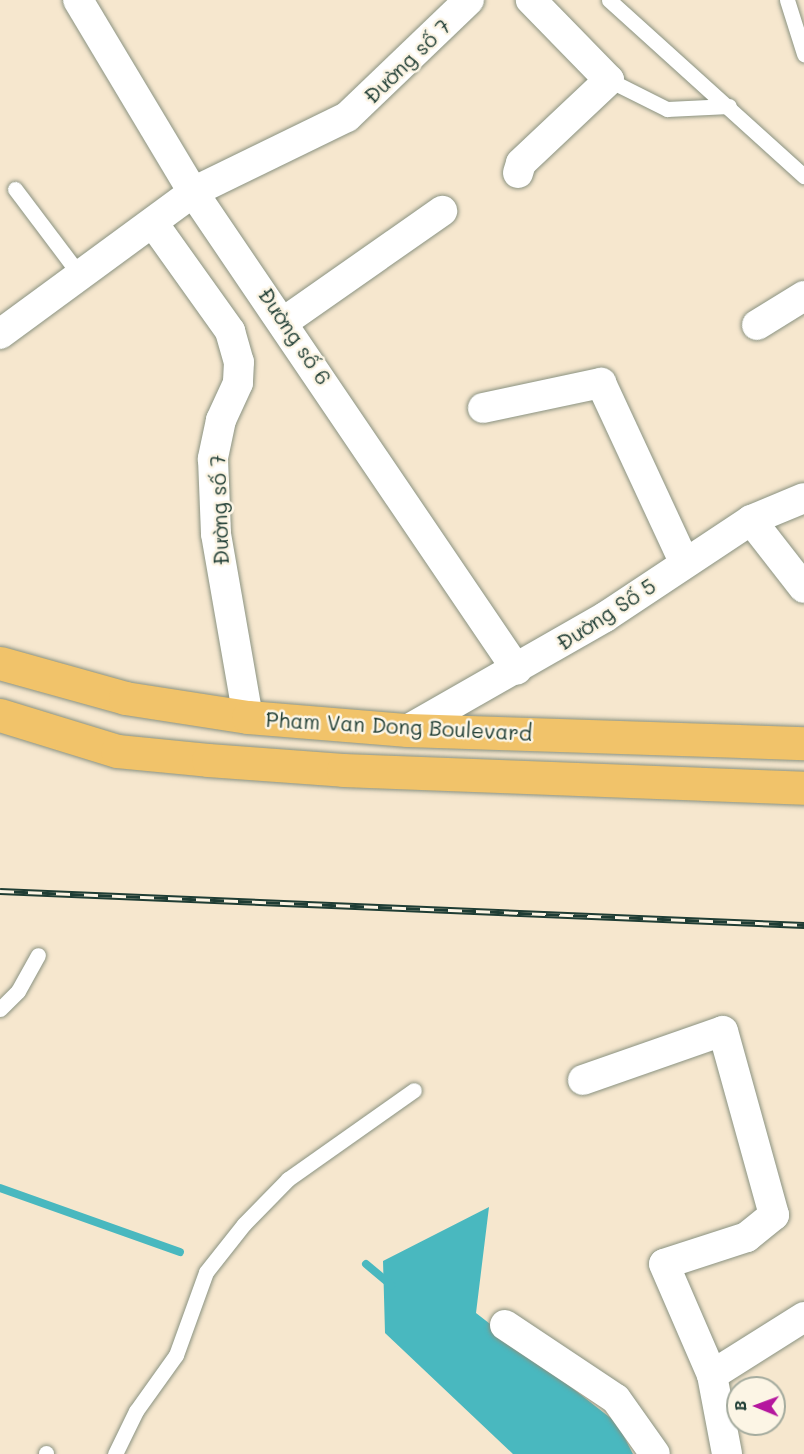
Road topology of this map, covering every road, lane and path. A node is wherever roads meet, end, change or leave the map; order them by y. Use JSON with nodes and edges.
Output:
{"nodes":[{"id":1,"x":78,"y":0,"type":"edge"},
{"id":2,"x":469,"y":0,"type":"edge"},
{"id":3,"x":531,"y":0,"type":"edge"},
{"id":4,"x":609,"y":0,"type":"edge"},
{"id":5,"x":787,"y":0,"type":"edge"},
{"id":6,"x":804,"y":54,"type":"edge"},
{"id":7,"x":609,"y":80,"type":"junction"},
{"id":8,"x":729,"y":106,"type":"junction"},
{"id":9,"x":518,"y":173,"type":"dead end"},
{"id":10,"x":804,"y":176,"type":"edge"},
{"id":11,"x":15,"y":189,"type":"dead end"},
{"id":12,"x":193,"y":192,"type":"junction"},
{"id":13,"x":442,"y":211,"type":"dead end"},
{"id":14,"x":153,"y":223,"type":"junction"},
{"id":15,"x":82,"y":278,"type":"junction"},
{"id":16,"x":804,"y":296,"type":"edge"},
{"id":17,"x":285,"y":321,"type":"junction"},
{"id":18,"x":757,"y":325,"type":"dead end"},
{"id":19,"x":0,"y":334,"type":"edge"},
{"id":20,"x":483,"y":408,"type":"dead end"},
{"id":21,"x":804,"y":498,"type":"edge"},
{"id":22,"x":751,"y":520,"type":"junction"},
{"id":23,"x":684,"y":562,"type":"junction"},
{"id":24,"x":804,"y":588,"type":"edge"},
{"id":25,"x":0,"y":663,"type":"edge"},
{"id":26,"x":517,"y":670,"type":"junction"},
{"id":27,"x":0,"y":715,"type":"edge"},
{"id":28,"x":248,"y":717,"type":"junction"},
{"id":29,"x":407,"y":730,"type":"junction"},
{"id":30,"x":804,"y":743,"type":"edge"},
{"id":31,"x":804,"y":788,"type":"edge"},
{"id":32,"x":38,"y":955,"type":"dead end"},
{"id":33,"x":0,"y":1009,"type":"edge"},
{"id":34,"x":583,"y":1080,"type":"dead end"},
{"id":35,"x":414,"y":1090,"type":"dead end"},
{"id":36,"x":804,"y":1317,"type":"edge"},
{"id":37,"x":505,"y":1325,"type":"dead end"},
{"id":38,"x":712,"y":1375,"type":"junction"},
{"id":39,"x":115,"y":1454,"type":"edge"},
{"id":40,"x":655,"y":1454,"type":"edge"},
{"id":41,"x":727,"y":1454,"type":"edge"}],
"edges":[{"from":1,"to":12,"type":"street","name":"Đường số 6"},
{"from":2,"to":12,"type":"street","name":"Đường số 7"},
{"from":3,"to":7,"type":"street"},
{"from":4,"to":8,"type":"lane"},
{"from":5,"to":6,"type":"lane"},
{"from":7,"to":8,"type":"lane"},
{"from":7,"to":9,"type":"street"},
{"from":8,"to":10,"type":"lane"},
{"from":11,"to":15,"type":"lane"},
{"from":12,"to":14,"type":"street","name":"Đường số 7"},
{"from":12,"to":17,"type":"street","name":"Đường số 6"},
{"from":13,"to":17,"type":"street"},
{"from":14,"to":15,"type":"street","name":"Đường số 7"},
{"from":14,"to":28,"type":"street","name":"Đường số 7"},
{"from":15,"to":19,"type":"street","name":"Đường số 7"},
{"from":16,"to":18,"type":"street"},
{"from":17,"to":26,"type":"street","name":"Đường số 6"},
{"from":20,"to":23,"type":"street"},
{"from":21,"to":22,"type":"street","name":"Đường Số 5"},
{"from":22,"to":23,"type":"street","name":"Đường Số 5"},
{"from":22,"to":24,"type":"street"},
{"from":23,"to":26,"type":"street","name":"Đường Số 5"},
{"from":25,"to":28,"type":"highway","name":"Pham Van Dong Boulevard"},
{"from":26,"to":29,"type":"street","name":"Đường Số 5"},
{"from":27,"to":31,"type":"highway"},
{"from":28,"to":29,"type":"highway","name":"Pham Van Dong Boulevard"},
{"from":29,"to":30,"type":"highway","name":"Pham Van Dong Boulevard"},
{"from":32,"to":33,"type":"lane"},
{"from":34,"to":38,"type":"street"},
{"from":35,"to":39,"type":"lane"},
{"from":36,"to":38,"type":"street"},
{"from":37,"to":40,"type":"street"},
{"from":38,"to":41,"type":"street"}]}
